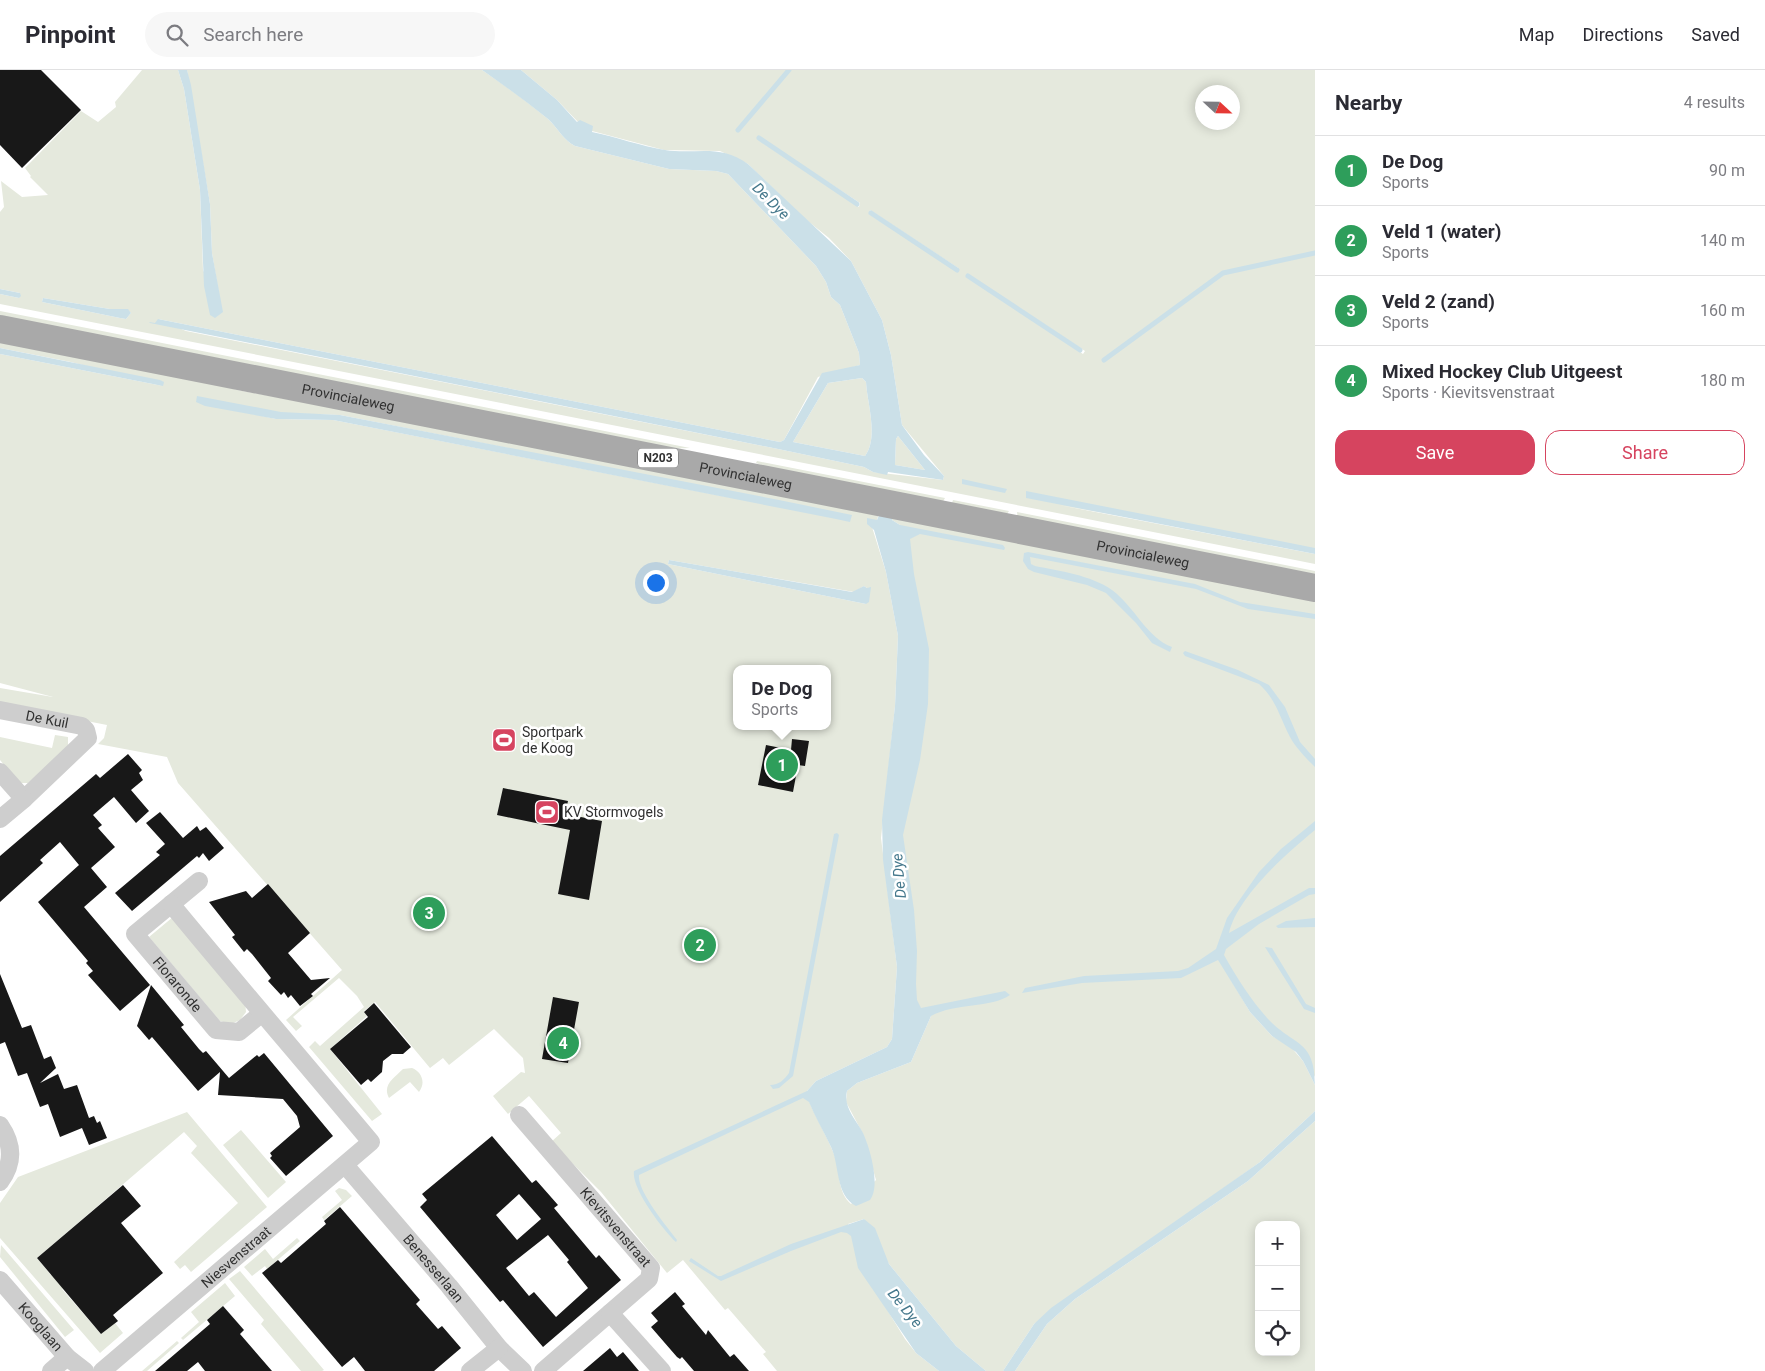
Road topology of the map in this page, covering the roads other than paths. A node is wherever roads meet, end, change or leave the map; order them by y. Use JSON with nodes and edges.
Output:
{"nodes":[{"id":1,"x":0,"y":329,"type":"edge"},
{"id":2,"x":1315,"y":588,"type":"edge"},
{"id":3,"x":0,"y":710,"type":"edge"},
{"id":4,"x":0,"y":772,"type":"edge"},
{"id":5,"x":24,"y":799,"type":"junction"},
{"id":6,"x":0,"y":819,"type":"edge"},
{"id":7,"x":199,"y":880,"type":"dead end"},
{"id":8,"x":171,"y":904,"type":"junction"},
{"id":9,"x":261,"y":1014,"type":"junction"},
{"id":10,"x":519,"y":1115,"type":"dead end"},
{"id":11,"x":0,"y":1125,"type":"edge"},
{"id":12,"x":345,"y":1165,"type":"junction"},
{"id":13,"x":0,"y":1182,"type":"edge"},
{"id":14,"x":0,"y":1280,"type":"edge"},
{"id":15,"x":610,"y":1313,"type":"junction"},
{"id":16,"x":499,"y":1348,"type":"junction"},
{"id":17,"x":67,"y":1357,"type":"junction"},
{"id":18,"x":51,"y":1371,"type":"edge"},
{"id":19,"x":85,"y":1371,"type":"edge"},
{"id":20,"x":102,"y":1371,"type":"edge"},
{"id":21,"x":470,"y":1371,"type":"edge"},
{"id":22,"x":523,"y":1371,"type":"edge"},
{"id":23,"x":543,"y":1371,"type":"edge"},
{"id":24,"x":662,"y":1371,"type":"edge"}],
"edges":[{"from":1,"to":2,"type":"main road","name":"Provincialeweg","number":"N203"},
{"from":3,"to":5,"type":"street","name":"De Kuil"},
{"from":4,"to":5,"type":"street"},
{"from":5,"to":6,"type":"street","name":"De Kuil"},
{"from":7,"to":8,"type":"street","name":"Floraronde"},
{"from":8,"to":9,"type":"street"},
{"from":8,"to":9,"type":"street","name":"Floraronde"},
{"from":9,"to":12,"type":"street","name":"Niesvenstraat"},
{"from":10,"to":15,"type":"street","name":"Kievitsvenstraat"},
{"from":11,"to":13,"type":"street"},
{"from":12,"to":16,"type":"street","name":"Benesserlaan"},
{"from":12,"to":20,"type":"street","name":"Niesvenstraat"},
{"from":14,"to":17,"type":"street","name":"Kooglaan"},
{"from":15,"to":23,"type":"street","name":"Kievitsvenstraat"},
{"from":15,"to":24,"type":"street"},
{"from":16,"to":21,"type":"street"},
{"from":16,"to":22,"type":"street","name":"Benesserlaan"},
{"from":17,"to":18,"type":"street"},
{"from":17,"to":19,"type":"street","name":"Kooglaan"}]}
